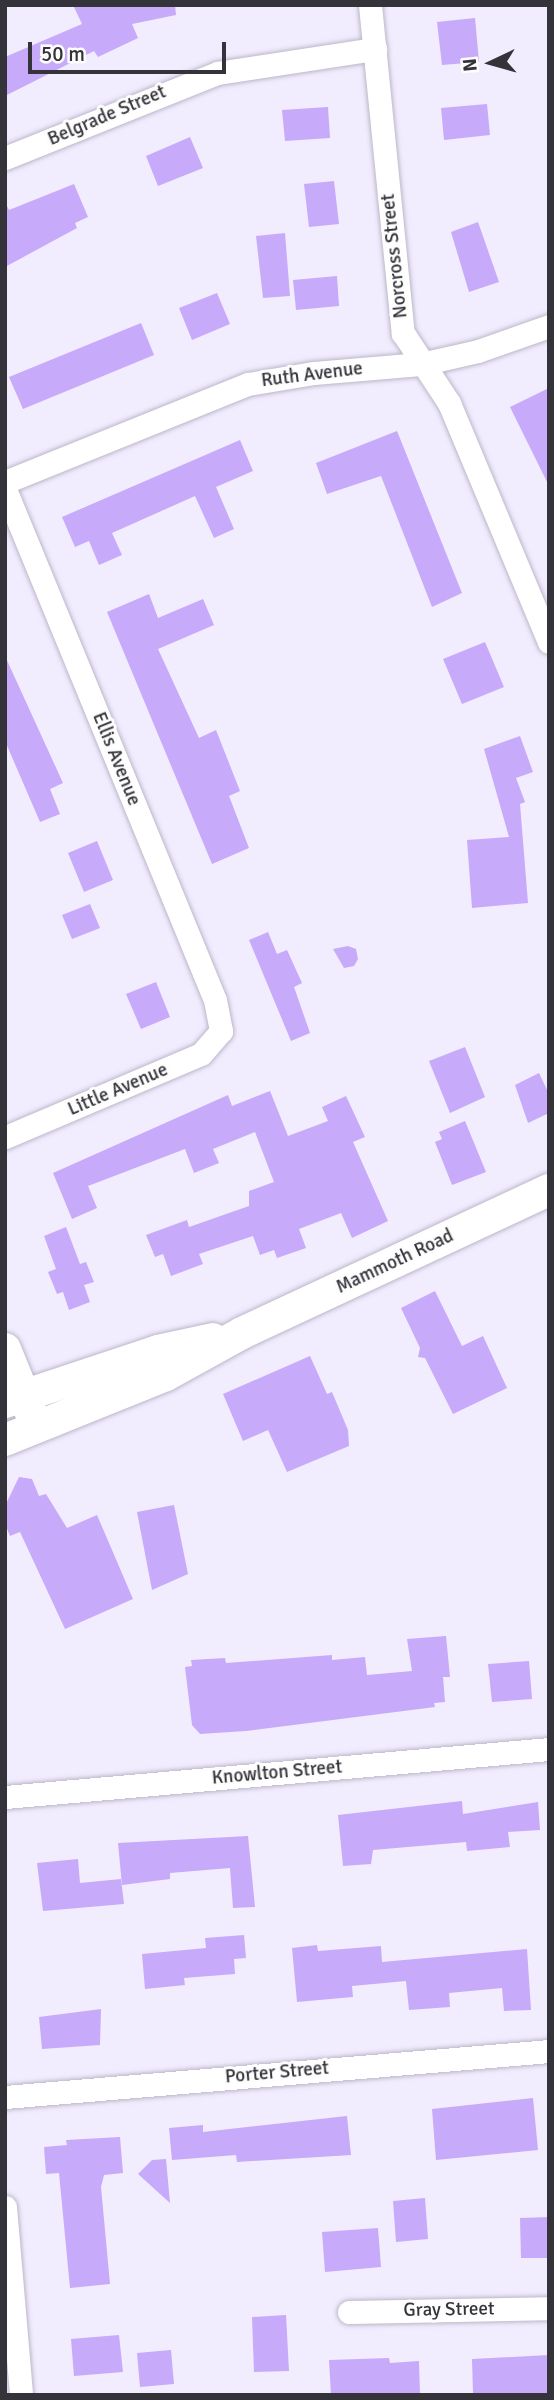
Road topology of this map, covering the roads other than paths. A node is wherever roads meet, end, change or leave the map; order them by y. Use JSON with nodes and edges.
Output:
{"nodes":[{"id":1,"x":370,"y":5,"type":"edge"},
{"id":2,"x":375,"y":49,"type":"junction"},
{"id":3,"x":5,"y":158,"type":"edge"},
{"id":4,"x":549,"y":326,"type":"edge"},
{"id":5,"x":421,"y":364,"type":"junction"},
{"id":6,"x":5,"y":482,"type":"edge"},
{"id":7,"x":5,"y":489,"type":"edge"},
{"id":8,"x":549,"y":642,"type":"edge"},
{"id":9,"x":221,"y":1031,"type":"joint"},
{"id":10,"x":5,"y":1137,"type":"edge"},
{"id":11,"x":549,"y":1190,"type":"edge"},
{"id":12,"x":242,"y":1334,"type":"junction"},
{"id":13,"x":5,"y":1349,"type":"edge"},
{"id":14,"x":15,"y":1398,"type":"edge"},
{"id":15,"x":36,"y":1428,"type":"junction"},
{"id":16,"x":5,"y":1440,"type":"edge"},
{"id":17,"x":549,"y":1748,"type":"edge"},
{"id":18,"x":5,"y":1797,"type":"edge"},
{"id":19,"x":549,"y":2051,"type":"edge"},
{"id":20,"x":5,"y":2097,"type":"edge"},
{"id":21,"x":5,"y":2207,"type":"edge"},
{"id":22,"x":549,"y":2308,"type":"edge"},
{"id":23,"x":349,"y":2312,"type":"dead end"},
{"id":24,"x":21,"y":2395,"type":"edge"}],
"edges":[{"from":1,"to":2,"type":"street","name":"Norcross Street"},
{"from":2,"to":3,"type":"street","name":"Belgrade Street"},
{"from":2,"to":5,"type":"street","name":"Norcross Street"},
{"from":4,"to":5,"type":"street","name":"Ruth Avenue"},
{"from":5,"to":6,"type":"street","name":"Ruth Avenue"},
{"from":5,"to":8,"type":"street","name":"Norcross Street"},
{"from":7,"to":9,"type":"street","name":"Ellis Avenue"},
{"from":9,"to":10,"type":"street","name":"Little Avenue"},
{"from":11,"to":12,"type":"main road","name":"Mammoth Road"},
{"from":12,"to":14,"type":"main road","name":"Mammoth Road"},
{"from":12,"to":15,"type":"main road","name":"Mammoth Road"},
{"from":13,"to":14,"type":"main road"},
{"from":14,"to":15,"type":"main road"},
{"from":15,"to":16,"type":"main road","name":"Mammoth Road"},
{"from":17,"to":18,"type":"street","name":"Knowlton Street"},
{"from":19,"to":20,"type":"street","name":"Porter Street"},
{"from":21,"to":24,"type":"street"},
{"from":22,"to":23,"type":"street","name":"Gray Street"}]}
